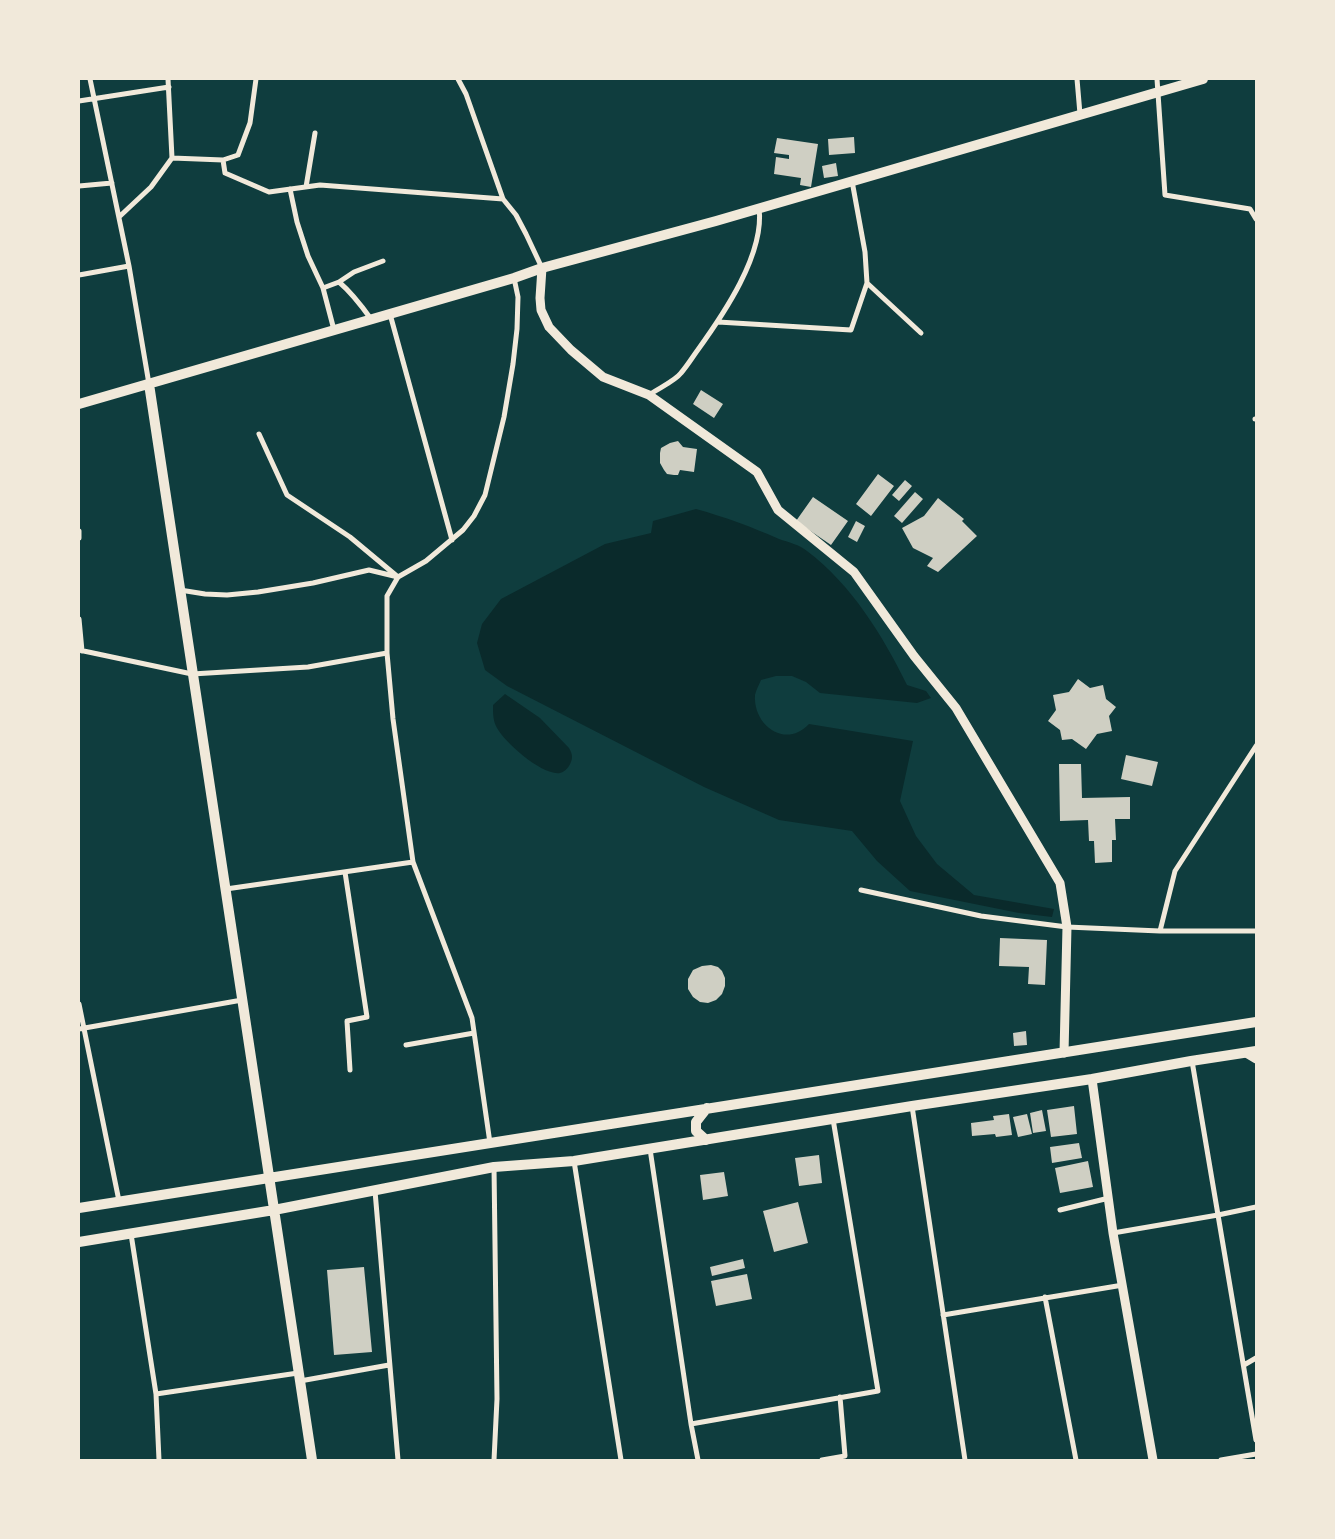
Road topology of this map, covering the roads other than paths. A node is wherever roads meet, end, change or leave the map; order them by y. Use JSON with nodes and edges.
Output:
{"nodes":[{"id":1,"x":90,"y":79,"type":"edge"},
{"id":2,"x":168,"y":79,"type":"edge"},
{"id":3,"x":256,"y":79,"type":"edge"},
{"id":4,"x":458,"y":79,"type":"edge"},
{"id":5,"x":1077,"y":79,"type":"edge"},
{"id":6,"x":1157,"y":79,"type":"edge"},
{"id":7,"x":1203,"y":79,"type":"edge"},
{"id":8,"x":169,"y":87,"type":"junction"},
{"id":9,"x":1158,"y":92,"type":"junction"},
{"id":10,"x":94,"y":99,"type":"junction"},
{"id":11,"x":79,"y":101,"type":"edge"},
{"id":12,"x":1080,"y":115,"type":"junction"},
{"id":13,"x":315,"y":133,"type":"dead end"},
{"id":14,"x":172,"y":158,"type":"junction"},
{"id":15,"x":223,"y":160,"type":"junction"},
{"id":16,"x":852,"y":181,"type":"junction"},
{"id":17,"x":112,"y":183,"type":"junction"},
{"id":18,"x":79,"y":186,"type":"edge"},
{"id":19,"x":306,"y":187,"type":"junction"},
{"id":20,"x":290,"y":189,"type":"junction"},
{"id":21,"x":503,"y":199,"type":"junction"},
{"id":22,"x":759,"y":207,"type":"junction"},
{"id":23,"x":119,"y":217,"type":"junction"},
{"id":24,"x":1256,"y":219,"type":"edge"},
{"id":25,"x":383,"y":261,"type":"dead end"},
{"id":26,"x":129,"y":266,"type":"junction"},
{"id":27,"x":542,"y":268,"type":"junction"},
{"id":28,"x":79,"y":275,"type":"edge"},
{"id":29,"x":514,"y":278,"type":"junction"},
{"id":30,"x":339,"y":282,"type":"junction"},
{"id":31,"x":867,"y":283,"type":"junction"},
{"id":32,"x":323,"y":288,"type":"junction"},
{"id":33,"x":390,"y":314,"type":"junction"},
{"id":34,"x":371,"y":319,"type":"junction"},
{"id":35,"x":718,"y":322,"type":"junction"},
{"id":36,"x":334,"y":330,"type":"junction"},
{"id":37,"x":922,"y":333,"type":"dead end"},
{"id":38,"x":148,"y":384,"type":"junction"},
{"id":39,"x":649,"y":394,"type":"junction"},
{"id":40,"x":79,"y":404,"type":"edge"},
{"id":41,"x":259,"y":434,"type":"dead end"},
{"id":42,"x":79,"y":531,"type":"edge"},
{"id":43,"x":79,"y":538,"type":"edge"},
{"id":44,"x":452,"y":540,"type":"junction"},
{"id":45,"x":398,"y":577,"type":"junction"},
{"id":46,"x":180,"y":590,"type":"junction"},
{"id":47,"x":79,"y":619,"type":"edge"},
{"id":48,"x":81,"y":650,"type":"edge"},
{"id":49,"x":387,"y":653,"type":"junction"},
{"id":50,"x":192,"y":674,"type":"junction"},
{"id":51,"x":1256,"y":746,"type":"edge"},
{"id":52,"x":413,"y":862,"type":"junction"},
{"id":53,"x":346,"y":872,"type":"junction"},
{"id":54,"x":225,"y":890,"type":"junction"},
{"id":55,"x":861,"y":890,"type":"dead end"},
{"id":56,"x":1067,"y":927,"type":"junction"},
{"id":57,"x":1160,"y":931,"type":"junction"},
{"id":58,"x":1256,"y":931,"type":"edge"},
{"id":59,"x":242,"y":1000,"type":"junction"},
{"id":60,"x":79,"y":1004,"type":"edge"},
{"id":61,"x":1256,"y":1022,"type":"edge"},
{"id":62,"x":81,"y":1028,"type":"edge"},
{"id":63,"x":474,"y":1033,"type":"junction"},
{"id":64,"x":406,"y":1045,"type":"dead end"},
{"id":65,"x":1251,"y":1052,"type":"edge"},
{"id":66,"x":1064,"y":1053,"type":"junction"},
{"id":67,"x":1256,"y":1059,"type":"edge"},
{"id":68,"x":1191,"y":1060,"type":"junction"},
{"id":69,"x":350,"y":1070,"type":"dead end"},
{"id":70,"x":1092,"y":1079,"type":"junction"},
{"id":71,"x":912,"y":1106,"type":"junction"},
{"id":72,"x":707,"y":1108,"type":"junction"},
{"id":73,"x":833,"y":1120,"type":"junction"},
{"id":74,"x":706,"y":1140,"type":"junction"},
{"id":75,"x":490,"y":1142,"type":"junction"},
{"id":76,"x":650,"y":1149,"type":"junction"},
{"id":77,"x":574,"y":1161,"type":"junction"},
{"id":78,"x":494,"y":1167,"type":"junction"},
{"id":79,"x":269,"y":1178,"type":"junction"},
{"id":80,"x":375,"y":1191,"type":"junction"},
{"id":81,"x":1109,"y":1198,"type":"junction"},
{"id":82,"x":120,"y":1201,"type":"junction"},
{"id":83,"x":1256,"y":1207,"type":"edge"},
{"id":84,"x":79,"y":1208,"type":"edge"},
{"id":85,"x":274,"y":1210,"type":"junction"},
{"id":86,"x":1060,"y":1210,"type":"dead end"},
{"id":87,"x":1218,"y":1215,"type":"junction"},
{"id":88,"x":131,"y":1233,"type":"junction"},
{"id":89,"x":1113,"y":1233,"type":"junction"},
{"id":90,"x":79,"y":1242,"type":"edge"},
{"id":91,"x":1123,"y":1285,"type":"junction"},
{"id":92,"x":1045,"y":1297,"type":"junction"},
{"id":93,"x":944,"y":1315,"type":"junction"},
{"id":94,"x":1256,"y":1358,"type":"edge"},
{"id":95,"x":389,"y":1365,"type":"junction"},
{"id":96,"x":1244,"y":1365,"type":"junction"},
{"id":97,"x":299,"y":1377,"type":"junction"},
{"id":98,"x":156,"y":1394,"type":"junction"},
{"id":99,"x":840,"y":1397,"type":"junction"},
{"id":100,"x":691,"y":1424,"type":"junction"},
{"id":101,"x":1256,"y":1440,"type":"edge"},
{"id":102,"x":1256,"y":1454,"type":"edge"},
{"id":103,"x":159,"y":1460,"type":"edge"},
{"id":104,"x":312,"y":1460,"type":"edge"},
{"id":105,"x":398,"y":1460,"type":"edge"},
{"id":106,"x":494,"y":1460,"type":"edge"},
{"id":107,"x":621,"y":1460,"type":"edge"},
{"id":108,"x":698,"y":1460,"type":"edge"},
{"id":109,"x":822,"y":1460,"type":"edge"},
{"id":110,"x":965,"y":1460,"type":"edge"},
{"id":111,"x":1076,"y":1460,"type":"edge"},
{"id":112,"x":1153,"y":1460,"type":"edge"},
{"id":113,"x":1221,"y":1460,"type":"edge"}],
"edges":[{"from":1,"to":10,"type":"street"},
{"from":2,"to":8,"type":"street"},
{"from":3,"to":15,"type":"street"},
{"from":4,"to":21,"type":"street"},
{"from":5,"to":12,"type":"street"},
{"from":6,"to":9,"type":"street"},
{"from":7,"to":9,"type":"main road"},
{"from":8,"to":10,"type":"street"},
{"from":8,"to":14,"type":"street"},
{"from":9,"to":12,"type":"main road"},
{"from":9,"to":24,"type":"street"},
{"from":10,"to":11,"type":"street"},
{"from":10,"to":17,"type":"street"},
{"from":12,"to":16,"type":"main road"},
{"from":13,"to":19,"type":"street"},
{"from":14,"to":15,"type":"street"},
{"from":14,"to":23,"type":"street"},
{"from":15,"to":20,"type":"street"},
{"from":16,"to":22,"type":"main road"},
{"from":16,"to":31,"type":"street"},
{"from":17,"to":18,"type":"street"},
{"from":17,"to":23,"type":"street"},
{"from":19,"to":20,"type":"street"},
{"from":19,"to":21,"type":"street"},
{"from":20,"to":32,"type":"street"},
{"from":21,"to":27,"type":"street"},
{"from":22,"to":27,"type":"main road"},
{"from":22,"to":35,"type":"street"},
{"from":23,"to":26,"type":"street"},
{"from":25,"to":30,"type":"street"},
{"from":26,"to":28,"type":"street"},
{"from":26,"to":38,"type":"street"},
{"from":27,"to":29,"type":"main road"},
{"from":27,"to":39,"type":"street"},
{"from":29,"to":33,"type":"main road"},
{"from":29,"to":44,"type":"street"},
{"from":30,"to":32,"type":"street"},
{"from":30,"to":34,"type":"street"},
{"from":31,"to":35,"type":"street"},
{"from":31,"to":37,"type":"street"},
{"from":32,"to":36,"type":"street"},
{"from":33,"to":34,"type":"main road"},
{"from":33,"to":44,"type":"street"},
{"from":34,"to":36,"type":"main road"},
{"from":35,"to":39,"type":"street"},
{"from":36,"to":38,"type":"main road"},
{"from":38,"to":40,"type":"main road"},
{"from":38,"to":46,"type":"main road"},
{"from":39,"to":56,"type":"street"},
{"from":41,"to":45,"type":"street"},
{"from":42,"to":43,"type":"street"},
{"from":44,"to":45,"type":"street"},
{"from":45,"to":46,"type":"street"},
{"from":45,"to":49,"type":"street"},
{"from":46,"to":50,"type":"main road"},
{"from":47,"to":48,"type":"street"},
{"from":48,"to":50,"type":"street"},
{"from":49,"to":50,"type":"street"},
{"from":49,"to":52,"type":"street"},
{"from":50,"to":54,"type":"main road"},
{"from":51,"to":57,"type":"street"},
{"from":52,"to":53,"type":"street"},
{"from":52,"to":63,"type":"street"},
{"from":53,"to":54,"type":"street"},
{"from":53,"to":69,"type":"street"},
{"from":54,"to":59,"type":"main road"},
{"from":55,"to":56,"type":"street"},
{"from":56,"to":57,"type":"street"},
{"from":56,"to":66,"type":"street"},
{"from":57,"to":58,"type":"street"},
{"from":59,"to":62,"type":"street"},
{"from":59,"to":79,"type":"main road"},
{"from":60,"to":62,"type":"street"},
{"from":61,"to":66,"type":"main road"},
{"from":62,"to":82,"type":"street"},
{"from":63,"to":64,"type":"street"},
{"from":63,"to":75,"type":"street"},
{"from":65,"to":67,"type":"street"},
{"from":65,"to":68,"type":"main road"},
{"from":66,"to":72,"type":"main road"},
{"from":68,"to":70,"type":"main road"},
{"from":68,"to":87,"type":"street"},
{"from":70,"to":71,"type":"main road"},
{"from":70,"to":81,"type":"street"},
{"from":71,"to":73,"type":"main road"},
{"from":71,"to":93,"type":"street"},
{"from":72,"to":74,"type":"main road"},
{"from":72,"to":75,"type":"main road"},
{"from":73,"to":74,"type":"main road"},
{"from":73,"to":99,"type":"street"},
{"from":74,"to":76,"type":"main road"},
{"from":75,"to":79,"type":"main road"},
{"from":76,"to":77,"type":"main road"},
{"from":76,"to":100,"type":"street"},
{"from":77,"to":78,"type":"main road"},
{"from":77,"to":107,"type":"street"},
{"from":78,"to":80,"type":"main road"},
{"from":78,"to":106,"type":"street"},
{"from":79,"to":82,"type":"main road"},
{"from":79,"to":85,"type":"main road"},
{"from":80,"to":85,"type":"main road"},
{"from":80,"to":95,"type":"street"},
{"from":81,"to":86,"type":"street"},
{"from":81,"to":89,"type":"street"},
{"from":82,"to":84,"type":"main road"},
{"from":83,"to":87,"type":"street"},
{"from":85,"to":88,"type":"main road"},
{"from":85,"to":97,"type":"main road"},
{"from":87,"to":89,"type":"street"},
{"from":87,"to":96,"type":"street"},
{"from":88,"to":90,"type":"main road"},
{"from":88,"to":98,"type":"street"},
{"from":89,"to":91,"type":"street"},
{"from":91,"to":92,"type":"street"},
{"from":91,"to":112,"type":"street"},
{"from":92,"to":93,"type":"street"},
{"from":92,"to":111,"type":"street"},
{"from":93,"to":110,"type":"street"},
{"from":94,"to":96,"type":"street"},
{"from":95,"to":97,"type":"street"},
{"from":95,"to":105,"type":"street"},
{"from":96,"to":101,"type":"street"},
{"from":97,"to":98,"type":"street"},
{"from":97,"to":104,"type":"main road"},
{"from":98,"to":103,"type":"street"},
{"from":99,"to":100,"type":"street"},
{"from":99,"to":109,"type":"street"},
{"from":100,"to":108,"type":"street"},
{"from":102,"to":113,"type":"street"}]}
